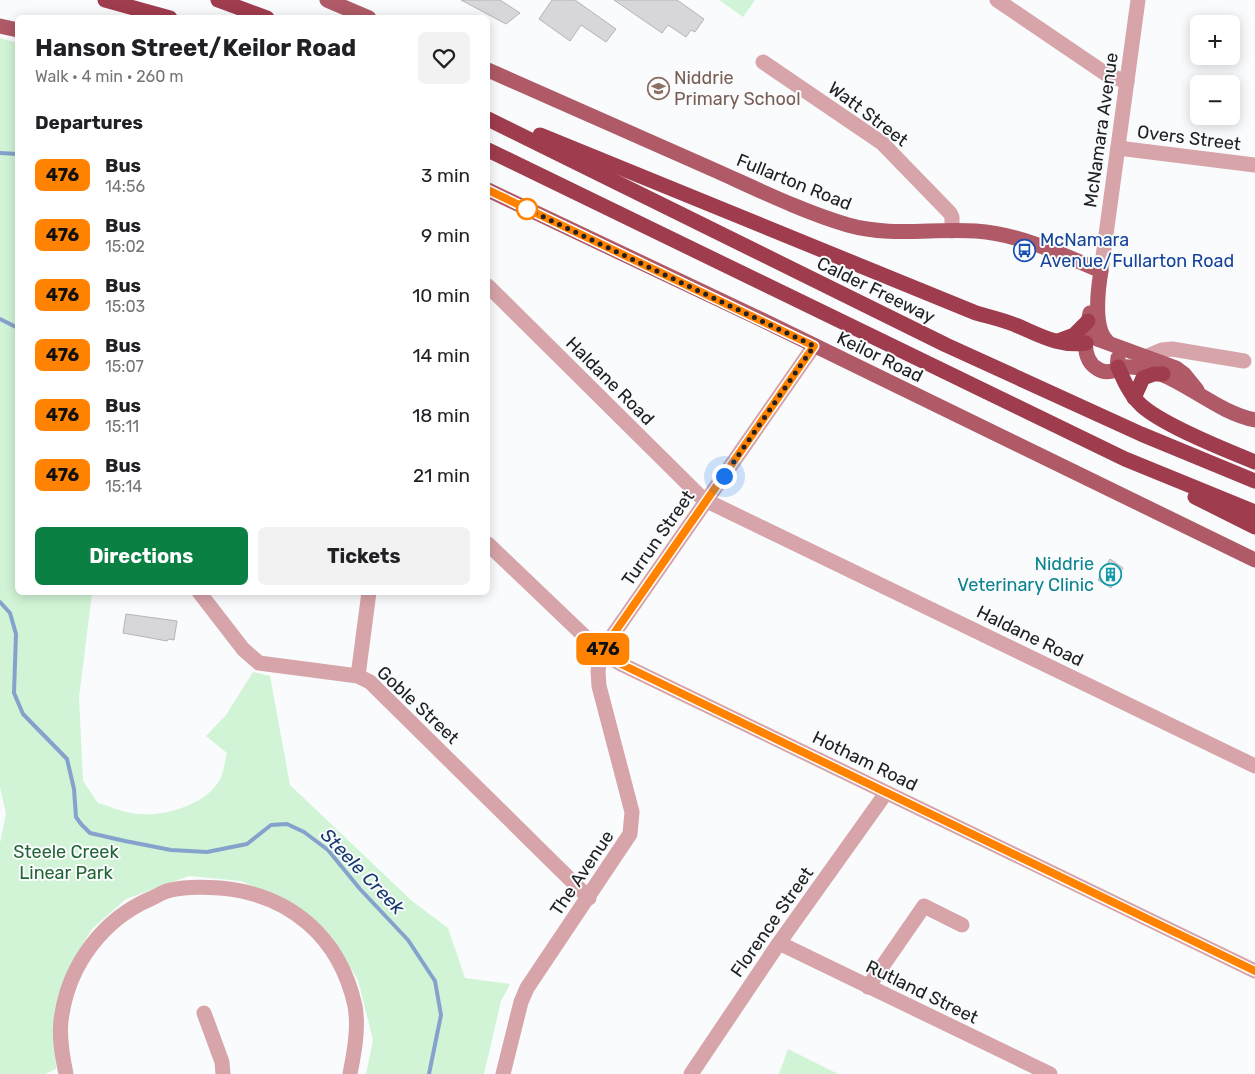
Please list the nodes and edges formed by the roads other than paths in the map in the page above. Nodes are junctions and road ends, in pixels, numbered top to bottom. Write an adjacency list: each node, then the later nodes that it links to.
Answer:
1 (105, 0): 8 (highway)
2 (132, 0): 9 (highway)
3 (218, 0): 10 (highway)
4 (227, 0): 11 (highway)
5 (327, 0): 12 (main road)
6 (997, 0): 17 (street)
7 (1138, 0): 17 (street, McNamara Avenue)
8 (159, 15)
9 (172, 15)
10 (260, 15)
11 (261, 15)
12 (362, 15)
13 (0, 26): 14 (main road)
14 (15, 29)
15 (763, 62): 24 (street, Watt Street)
16 (490, 71): 24 (main road, Fullarton Road)
17 (1127, 82): 20 (street, McNamara Avenue)
18 (490, 115): 29 (highway)
19 (490, 120): 44 (highway, Calder Freeway)
20 (1118, 148): 22 (street, Overs Street); 25 (street, McNamara Avenue)
21 (490, 151): 42 (highway)
22 (1255, 165)
23 (490, 191): 32 (main road, Keilor Road)
24 (952, 231): 25 (main road, Fullarton Road)
25 (1101, 271): 27 (main road, McNamara Avenue)
26 (490, 288): 45 (street, Haldane Road)
27 (1097, 296): 28 (main road, McNamara Avenue); 31 (main road, McNamara Avenue)
28 (1088, 320): 29 (highway); 30 (main road, McNamara Avenue)
29 (1054, 341): 30 (highway)
30 (1086, 342): 31 (main road); 36 (main road)
31 (1108, 342): 34 (main road); 36 (main road)
32 (814, 346): 45 (street, Turrun Street); 49 (main road, Keilor Road)
33 (1194, 354): 34 (street); 35 (street); 37 (street)
34 (1148, 356): 37 (main road)
35 (1244, 361)
36 (1118, 367): 38 (main road); 40 (highway)
37 (1180, 370): 39 (main road)
38 (1163, 374): 39 (main road); 40 (highway)
39 (1200, 395): 41 (main road)
40 (1134, 398): 43 (highway)
41 (1255, 420)
42 (1125, 459): 46 (highway); 47 (highway)
43 (1255, 462)
44 (1255, 481)
45 (706, 502): 52 (street, Turrun Street); 54 (street, Haldane Road)
46 (1255, 512)
47 (1255, 527)
48 (490, 546): 52 (street, Hotham Road)
49 (1255, 560)
50 (201, 595): 53 (street, Goble Street)
51 (370, 595): 53 (street)
52 (601, 652): 55 (street, Hotham Road); 56 (street, The Avenue)
53 (358, 676): 56 (street, Goble Street)
54 (1255, 766)
55 (886, 793): 58 (street, Florence Street); 59 (street, Hotham Road)
56 (589, 898): 65 (street, The Avenue)
57 (962, 925): 60 (street)
58 (778, 943): 60 (street, Rutland Street); 66 (street, Florence Street)
59 (1255, 971)
60 (868, 987): 67 (street, Rutland Street)
61 (204, 1013): 63 (street)
62 (66, 1074): 64 (street)
63 (223, 1074)
64 (350, 1074)
65 (503, 1074)
66 (691, 1074)
67 (1050, 1074)

